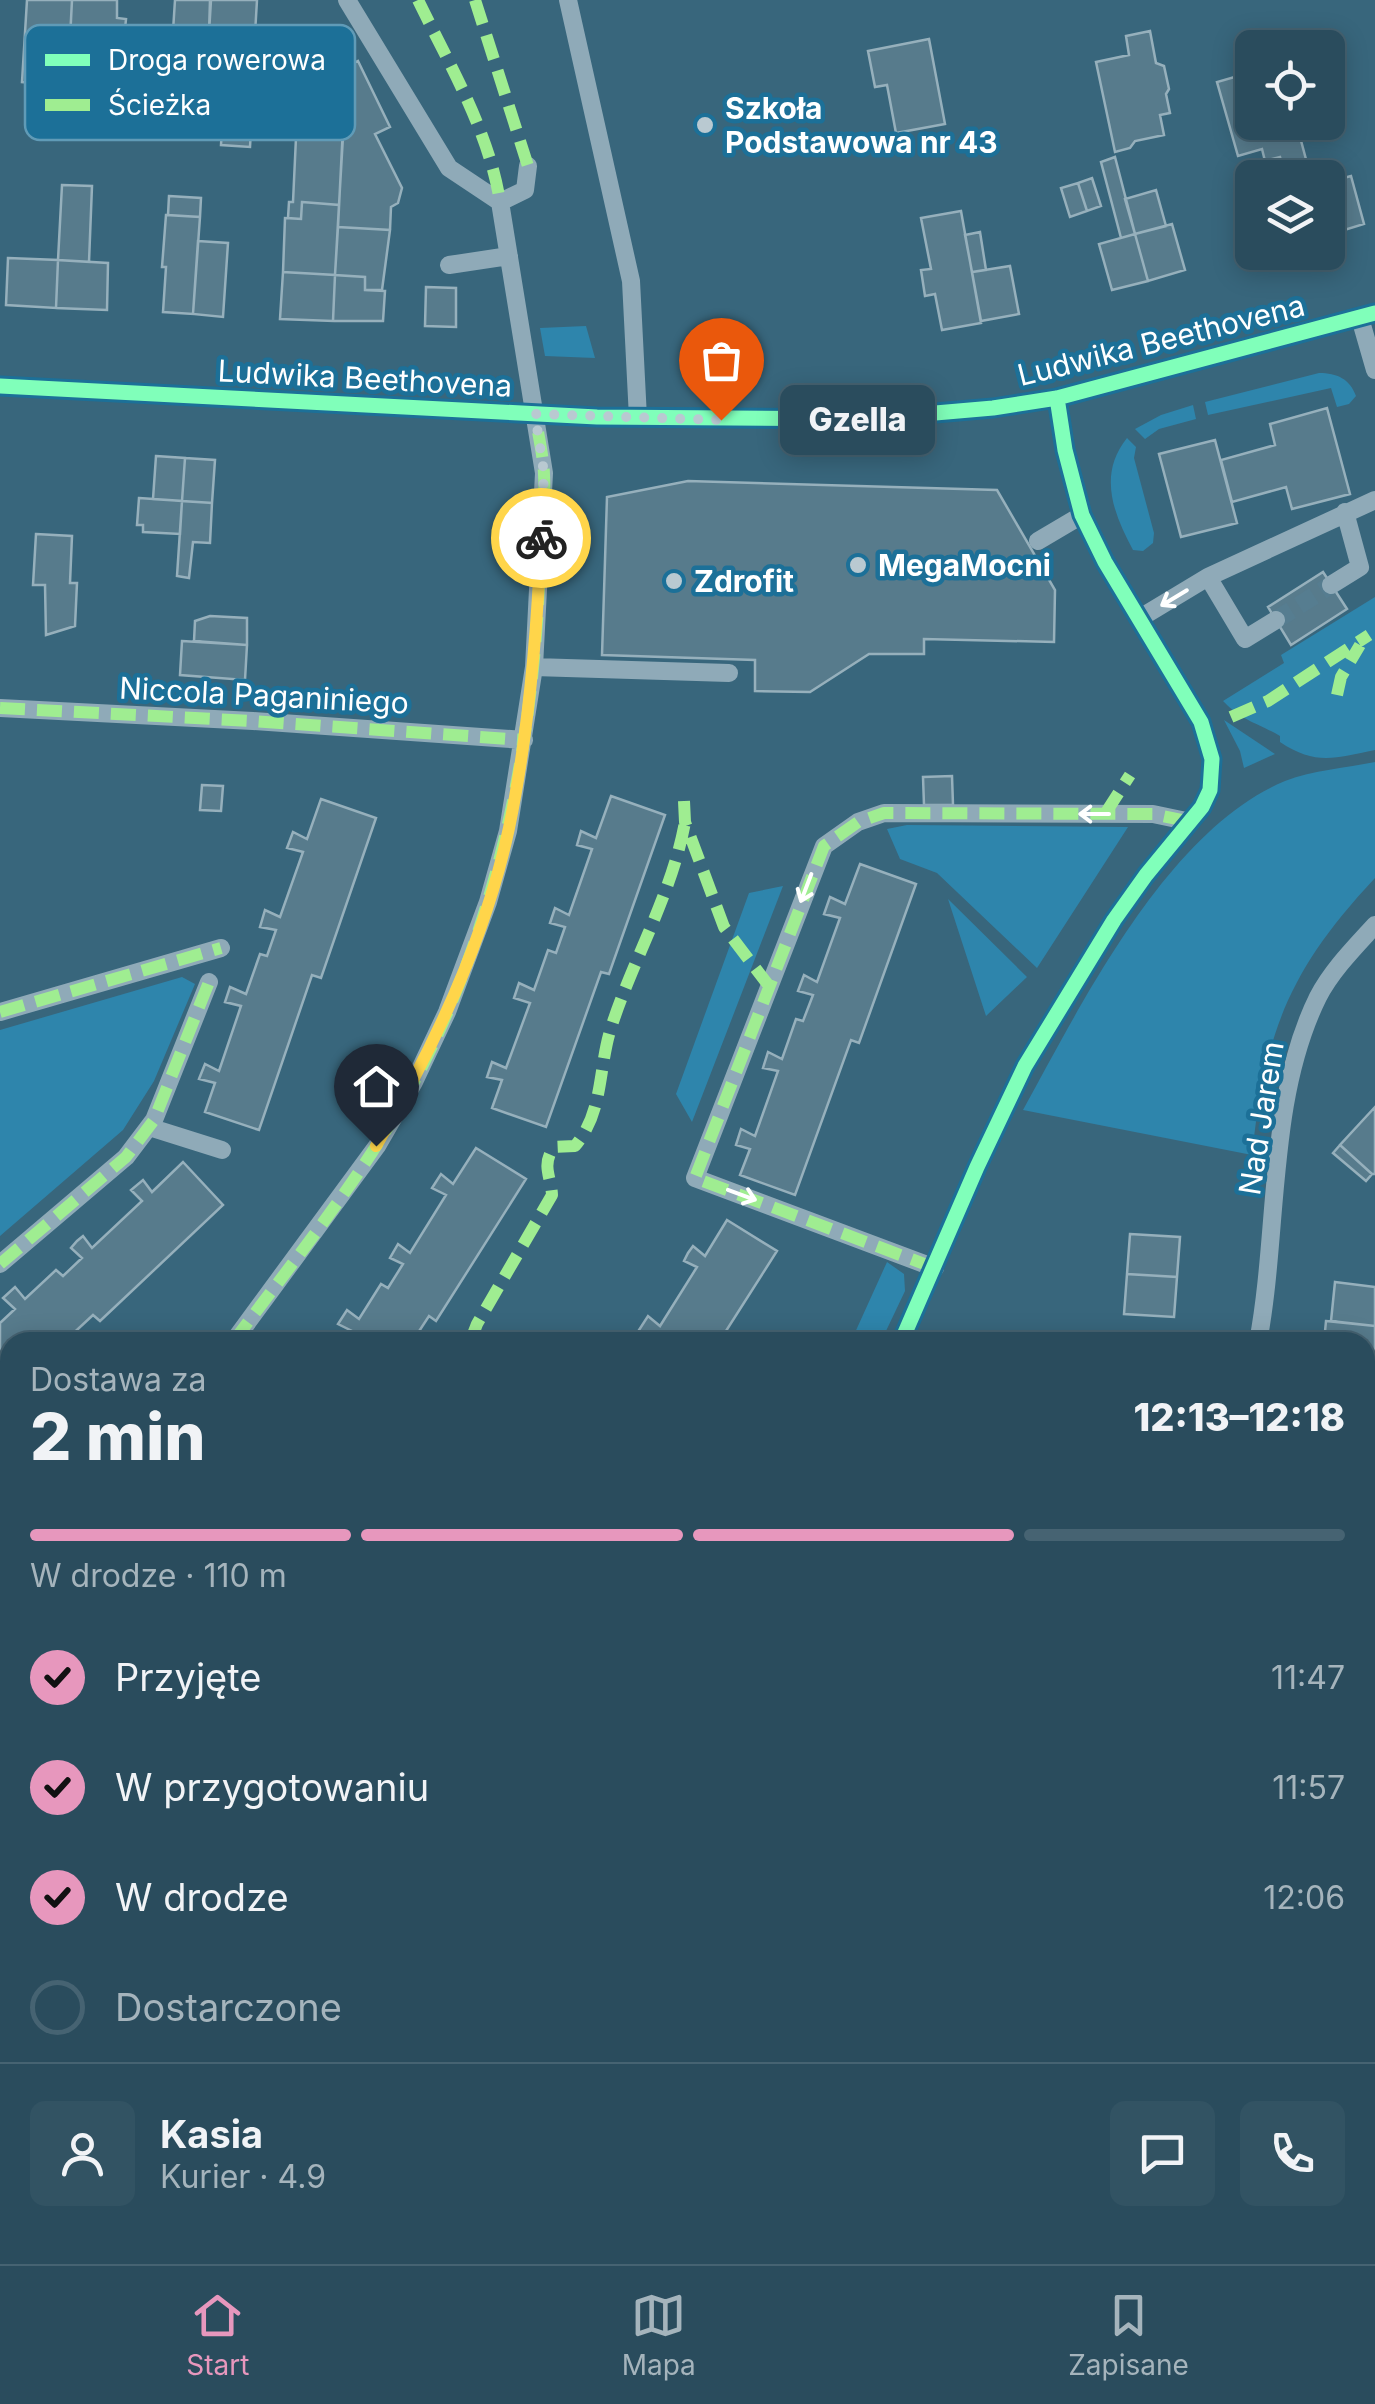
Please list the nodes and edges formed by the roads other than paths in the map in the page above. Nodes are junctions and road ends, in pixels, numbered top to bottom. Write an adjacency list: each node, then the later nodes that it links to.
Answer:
1 (348, 0): 4 (street)
2 (568, 0): 12 (street)
3 (528, 166): 4 (street)
4 (500, 202): 5 (street)
5 (510, 256): 6 (street); 11 (street)
6 (449, 266)
7 (1368, 316): 8 (street); 10 (street, Ludwika Beethovena)
8 (1375, 370)
9 (0, 386): 11 (street, Ludwika Beethovena)
10 (1057, 398): 12 (street, Ludwika Beethovena); 15 (street)
11 (535, 414): 12 (street, Ludwika Beethovena); 21 (street)
12 (638, 418)
13 (1375, 500): 14 (street)
14 (1344, 512): 17 (street); 18 (street)
15 (1082, 514): 16 (street); 19 (street)
16 (1038, 541)
17 (1208, 577): 19 (street, one-way to 19); 20 (street)
18 (1331, 584)
19 (1140, 618): 25 (street)
20 (1276, 620)
21 (534, 667): 22 (street); 24 (street)
22 (729, 673)
23 (0, 708): 24 (street, Niccola Paganiniego)
24 (524, 740): 34 (street)
25 (1191, 822): 33 (street); 33 (street, one-way to 33)
26 (1375, 925): 36 (street, Nad Jarem)
27 (220, 948): 29 (street)
28 (209, 982): 30 (street)
29 (0, 1012)
30 (149, 1127): 31 (street); 32 (street)
31 (222, 1150)
32 (0, 1264)
33 (935, 1268): 35 (street)
34 (240, 1332)
35 (906, 1332)
36 (1259, 1332)

